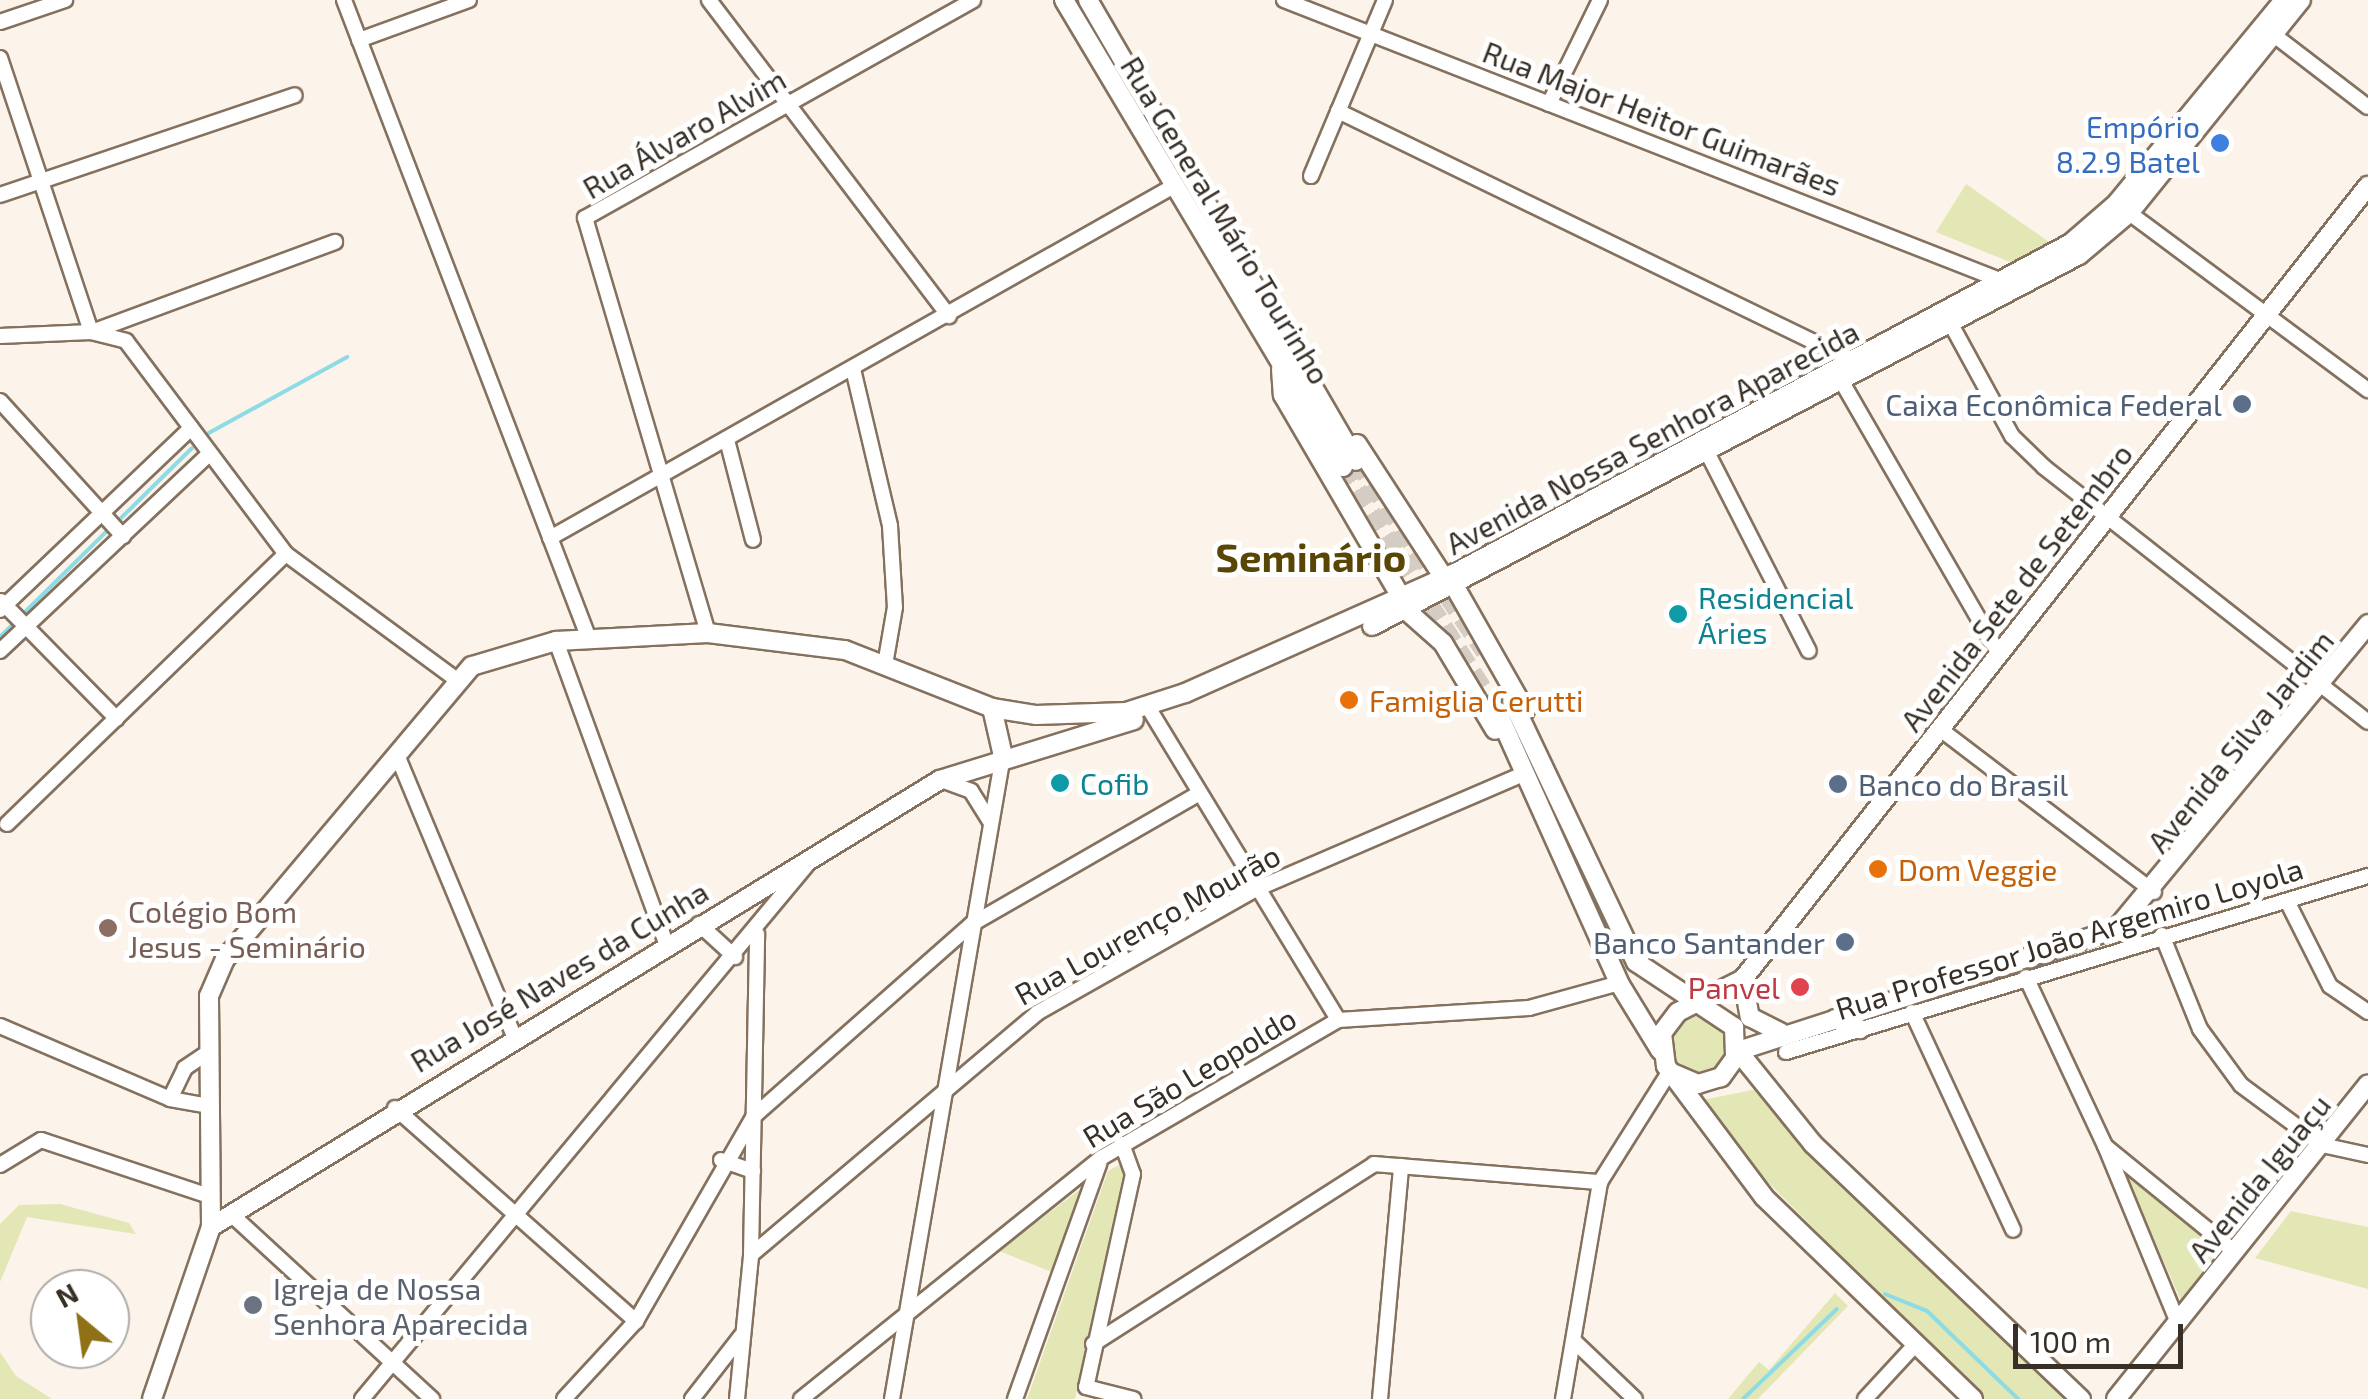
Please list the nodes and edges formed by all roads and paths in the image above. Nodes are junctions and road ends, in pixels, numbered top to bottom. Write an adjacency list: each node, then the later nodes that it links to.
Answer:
1 (66, 0): 13 (street)
2 (344, 0): 16 (street)
3 (468, 0): 16 (street)
4 (709, 0): 19 (street)
5 (973, 0): 19 (street, Rua Álvaro Alvim)
6 (1064, 0): 26 (main road, Rua General Mário Tourinho)
7 (1088, 0): 36 (main road, Rua General Mário Tourinho)
8 (1284, 0): 14 (street, Rua Major Heitor Guimarães)
9 (1384, 0): 14 (street)
10 (1600, 0): 20 (street)
11 (2284, 0): 28 (main road, Avenida Nossa Senhora Aparecida)
12 (2302, 0): 15 (main road, Avenida Nossa Senhora Aparecida)
13 (0, 22)
14 (1370, 34): 20 (street, Rua Major Heitor Guimarães); 22 (street)
15 (2274, 35): 21 (street); 28 (main road, Avenida Nossa Senhora Aparecida)
16 (359, 40): 51 (street)
17 (0, 58): 24 (street)
18 (295, 95): 24 (street)
19 (788, 104): 31 (street); 47 (street, Rua Álvaro Alvim)
20 (1549, 104): 30 (street, Rua Major Heitor Guimarães)
21 (2368, 107)
22 (1338, 112): 23 (street); 37 (street)
23 (1312, 176)
24 (41, 181): 27 (street); 34 (street)
25 (2368, 186): 32 (main road, Avenida Sete de Setembro)
26 (1172, 187): 31 (street); 36 (main road, Rua General Mário Tourinho)
27 (0, 195)
28 (2122, 208): 30 (main road, Avenida Nossa Senhora Aparecida); 32 (street)
29 (336, 242): 34 (street)
30 (2013, 285): 33 (main road, Avenida Nossa Senhora Aparecida)
31 (949, 316): 38 (street)
32 (2265, 316): 40 (street); 49 (main road, Avenida Sete de Setembro)
33 (1948, 319): 37 (main road, Avenida Nossa Senhora Aparecida); 39 (main road, Avenida Nossa Senhora Aparecida); 49 (street)
34 (92, 332): 35 (street); 42 (street)
35 (0, 336)
36 (1287, 360): 46 (main road, Rua General Mário Tourinho); 54 (main road); 56 (main road)
37 (1853, 362): 54 (main road, Avenida Nossa Senhora Aparecida)
38 (853, 369): 43 (street); 65 (street)
39 (1842, 382): 45 (main road, Avenida Nossa Senhora Aparecida); 64 (street)
40 (2368, 390)
41 (0, 401): 48 (street)
42 (190, 428): 44 (street); 48 (street)
43 (727, 440): 47 (street); 52 (street)
44 (209, 454): 50 (street); 53 (street)
45 (1708, 454): 54 (main road, Avenida Nossa Senhora Aparecida); 63 (street)
46 (1350, 464)
47 (662, 476): 51 (street); 59 (street, Rua Álvaro Alvim)
48 (101, 514): 50 (street); 55 (street)
49 (2107, 517): 64 (main road, Avenida Sete de Setembro); 67 (street)
50 (123, 536): 58 (street)
51 (550, 538): 60 (street)
52 (753, 540)
53 (286, 554): 66 (street); 71 (street)
54 (1450, 583): 56 (main road, Avenida Nossa Senhora Aparecida); 81 (main road)
55 (2, 605): 58 (street)
56 (1404, 605): 70 (main road, Avenida Nossa Senhora Aparecida); 76 (main road)
57 (2368, 624): 67 (main road, Avenida Silva Jardim)
58 (25, 626): 62 (street); 71 (street)
59 (708, 632): 60 (main road, Avenida Nossa Senhora Aparecida); 65 (main road, Avenida Nossa Senhora Aparecida)
60 (589, 639): 61 (main road, Avenida Nossa Senhora Aparecida)
61 (556, 641): 66 (main road, Avenida Nossa Senhora Aparecida); 92 (street)
62 (0, 651)
63 (1809, 651)
64 (1999, 654): 73 (main road, Avenida Sete de Setembro)
65 (885, 665): 69 (main road, Avenida Nossa Senhora Aparecida)
66 (457, 680): 74 (main road, Avenida Nossa Senhora Aparecida)
67 (2320, 683): 72 (street); 85 (main road, Avenida Silva Jardim)
68 (1504, 706): 81 (main road)
69 (992, 708): 70 (main road, Avenida Nossa Senhora Aparecida); 75 (main road)
70 (1149, 711): 75 (main road, Rua José Naves da Cunha); 78 (street)
71 (117, 719): 80 (street)
72 (2368, 722)
73 (1940, 729): 85 (street); 96 (main road, Avenida Sete de Setembro)
74 (397, 755): 106 (street); 111 (main road, Avenida Nossa Senhora Aparecida)
75 (1003, 756): 77 (main road, Rua José Naves da Cunha); 79 (street)
76 (1516, 777): 81 (main road); 84 (street, Rua Lourenço Mourão)
77 (940, 780): 79 (street); 82 (main road, Rua José Naves da Cunha)
78 (1196, 795): 84 (street); 88 (street)
79 (991, 822): 88 (street)
80 (7, 824)
81 (1560, 826): 97 (main road); 98 (main road)
82 (816, 851): 87 (main road, Rua José Naves da Cunha); 89 (street)
83 (2368, 876): 86 (street, Rua Professor João Argemiro Loyola)
84 (1254, 890): 103 (street); 114 (street, Rua Lourenço Mourão)
85 (2154, 892): 91 (main road, Rua Professor João Argemiro Loyola)
86 (2288, 903): 90 (street, Rua Professor João Argemiro Loyola); 101 (street)
87 (698, 924): 92 (main road, Rua José Naves da Cunha); 93 (street)
88 (972, 924): 114 (street); 119 (street)
89 (756, 934): 93 (street); 119 (street)
90 (2162, 935): 94 (street, Rua Professor João Argemiro Loyola); 121 (street)
91 (2085, 943): 94 (main road); 102 (main road, Rua Professor João Argemiro Loyola)
92 (666, 944): 106 (main road, Rua José Naves da Cunha)
93 (735, 957): 132 (street)
94 (2050, 969): 95 (street, Rua Professor João Argemiro Loyola)
95 (2026, 976): 100 (street, Rua Professor João Argemiro Loyola); 122 (street)
96 (1743, 979): 99 (main road, Avenida Sete de Setembro); 107 (main road)
97 (1619, 983): 98 (main road); 103 (street, Rua São Leopoldo); 109 (main road)
98 (1666, 987): 99 (main road)
99 (1694, 1005): 109 (main road); 110 (main road)
100 (1912, 1012): 105 (street, Rua Professor João Argemiro Loyola); 134 (street)
101 (2368, 1012)
102 (1835, 1019): 105 (main road); 107 (main road, Rua Professor João Argemiro Loyola)
103 (1338, 1020): 120 (street, Rua São Leopoldo)
104 (0, 1026): 116 (street)
105 (1860, 1029): 107 (street, Rua Professor João Argemiro Loyola)
106 (513, 1034): 118 (main road, Rua José Naves da Cunha)
107 (1784, 1042): 108 (main road, Rua Professor João Argemiro Loyola)
108 (1756, 1043): 110 (main road, Rua Professor João Argemiro Loyola); 112 (main road)
109 (1660, 1051): 113 (main road)
110 (1738, 1051): 112 (main road); 113 (main road)
111 (207, 1053): 116 (street); 117 (main road, Avenida Nossa Senhora Aparecida)
112 (1756, 1066): 160 (main road)
113 (1670, 1070): 129 (street); 143 (main road)
114 (944, 1085): 136 (street, Rua Lourenço Mourão); 137 (street)
115 (2368, 1085): 121 (main road, Avenida Iguaçu)
116 (170, 1099): 117 (street)
117 (208, 1106): 130 (main road, Avenida Nossa Senhora Aparecida)
118 (395, 1108): 131 (main road, Rua José Naves da Cunha); 132 (street)
119 (754, 1116): 125 (street); 128 (street)
120 (1122, 1144): 124 (street, Rua São Leopoldo); 142 (street)
121 (2322, 1145): 123 (street); 135 (main road, Avenida Iguaçu)
122 (2105, 1146): 135 (street); 139 (street)
123 (2368, 1155)
124 (1100, 1158): 137 (street, Rua São Leopoldo); 153 (street)
125 (722, 1160): 128 (street); 138 (street)
126 (0, 1165): 130 (street)
127 (1401, 1166): 129 (street); 142 (street); 155 (street)
128 (753, 1170): 136 (street)
129 (1600, 1182): 141 (street)
130 (212, 1198): 133 (main road, Avenida Nossa Senhora Aparecida)
131 (232, 1215): 133 (main road, Rua José Naves da Cunha); 144 (street)
132 (518, 1218): 138 (street); 144 (street)
133 (210, 1227): 145 (main road, Avenida Nossa Senhora Aparecida)
134 (2012, 1230)
135 (2235, 1252): 139 (main road, Avenida Iguaçu)
136 (750, 1255): 140 (street)
137 (905, 1316): 151 (street, Rua São Leopoldo); 152 (street)
138 (636, 1320): 148 (street)
139 (2178, 1323): 161 (main road, Avenida Iguaçu)
140 (742, 1336): 149 (street); 150 (street)
141 (1574, 1342): 156 (street); 157 (street)
142 (1093, 1344): 154 (street)
143 (1916, 1344): 158 (street); 159 (main road)
144 (392, 1366): 146 (street); 147 (street)
145 (152, 1399)
146 (362, 1399)
147 (432, 1399)
148 (564, 1399)
149 (692, 1399)
150 (737, 1399)
151 (801, 1399)
152 (892, 1399)
153 (1015, 1399)
154 (1133, 1399)
155 (1380, 1399)
156 (1563, 1399)
157 (1635, 1399)
158 (1864, 1399)
159 (1974, 1399)
160 (2081, 1399)
161 (2116, 1399)

